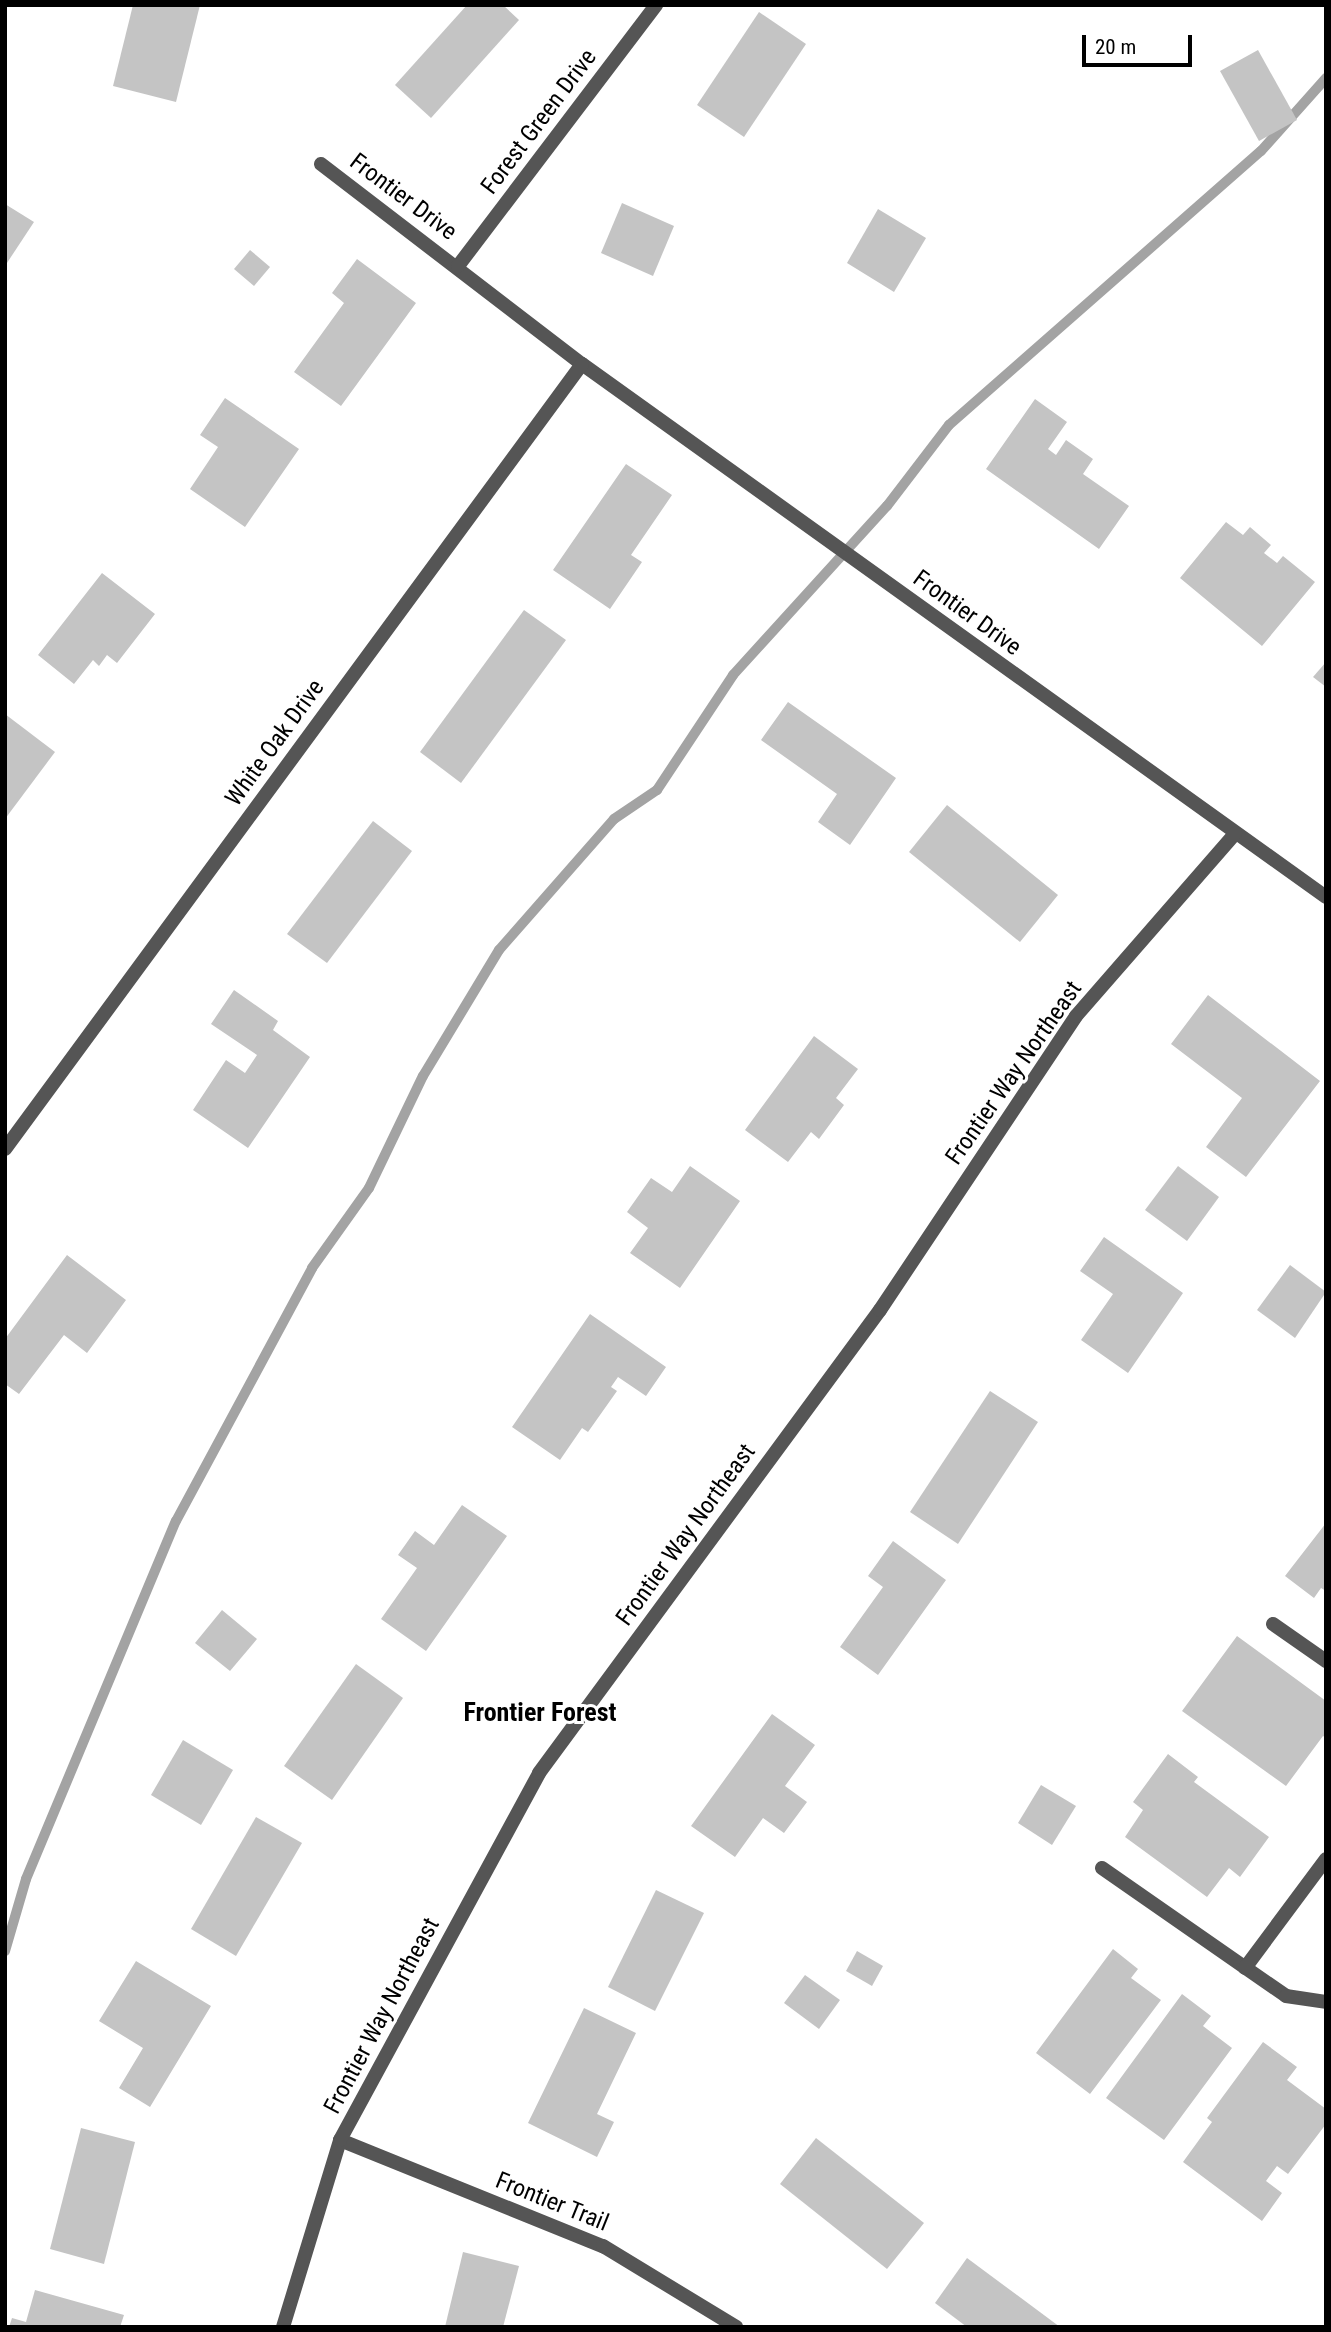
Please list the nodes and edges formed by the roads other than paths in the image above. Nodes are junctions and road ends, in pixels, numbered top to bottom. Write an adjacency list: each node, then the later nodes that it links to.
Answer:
1 (656, 5): 3 (street, Forest Green Drive)
2 (321, 164): 3 (street, Frontier Drive)
3 (458, 266): 4 (street, Frontier Drive)
4 (582, 364): 5 (street, Frontier Drive); 7 (street, White Oak Drive)
5 (1235, 834): 6 (street, Frontier Drive); 14 (street, Frontier Way Northeast)
6 (1326, 897)
7 (5, 1149)
8 (1273, 1624): 9 (street)
9 (1326, 1661)
10 (1326, 1860): 12 (street)
11 (1102, 1868): 12 (street)
12 (1245, 1968): 13 (street)
13 (1326, 2001)
14 (340, 2140): 15 (street, Frontier Way Northeast); 16 (street, Frontier Trail)
15 (283, 2327)
16 (736, 2327)

